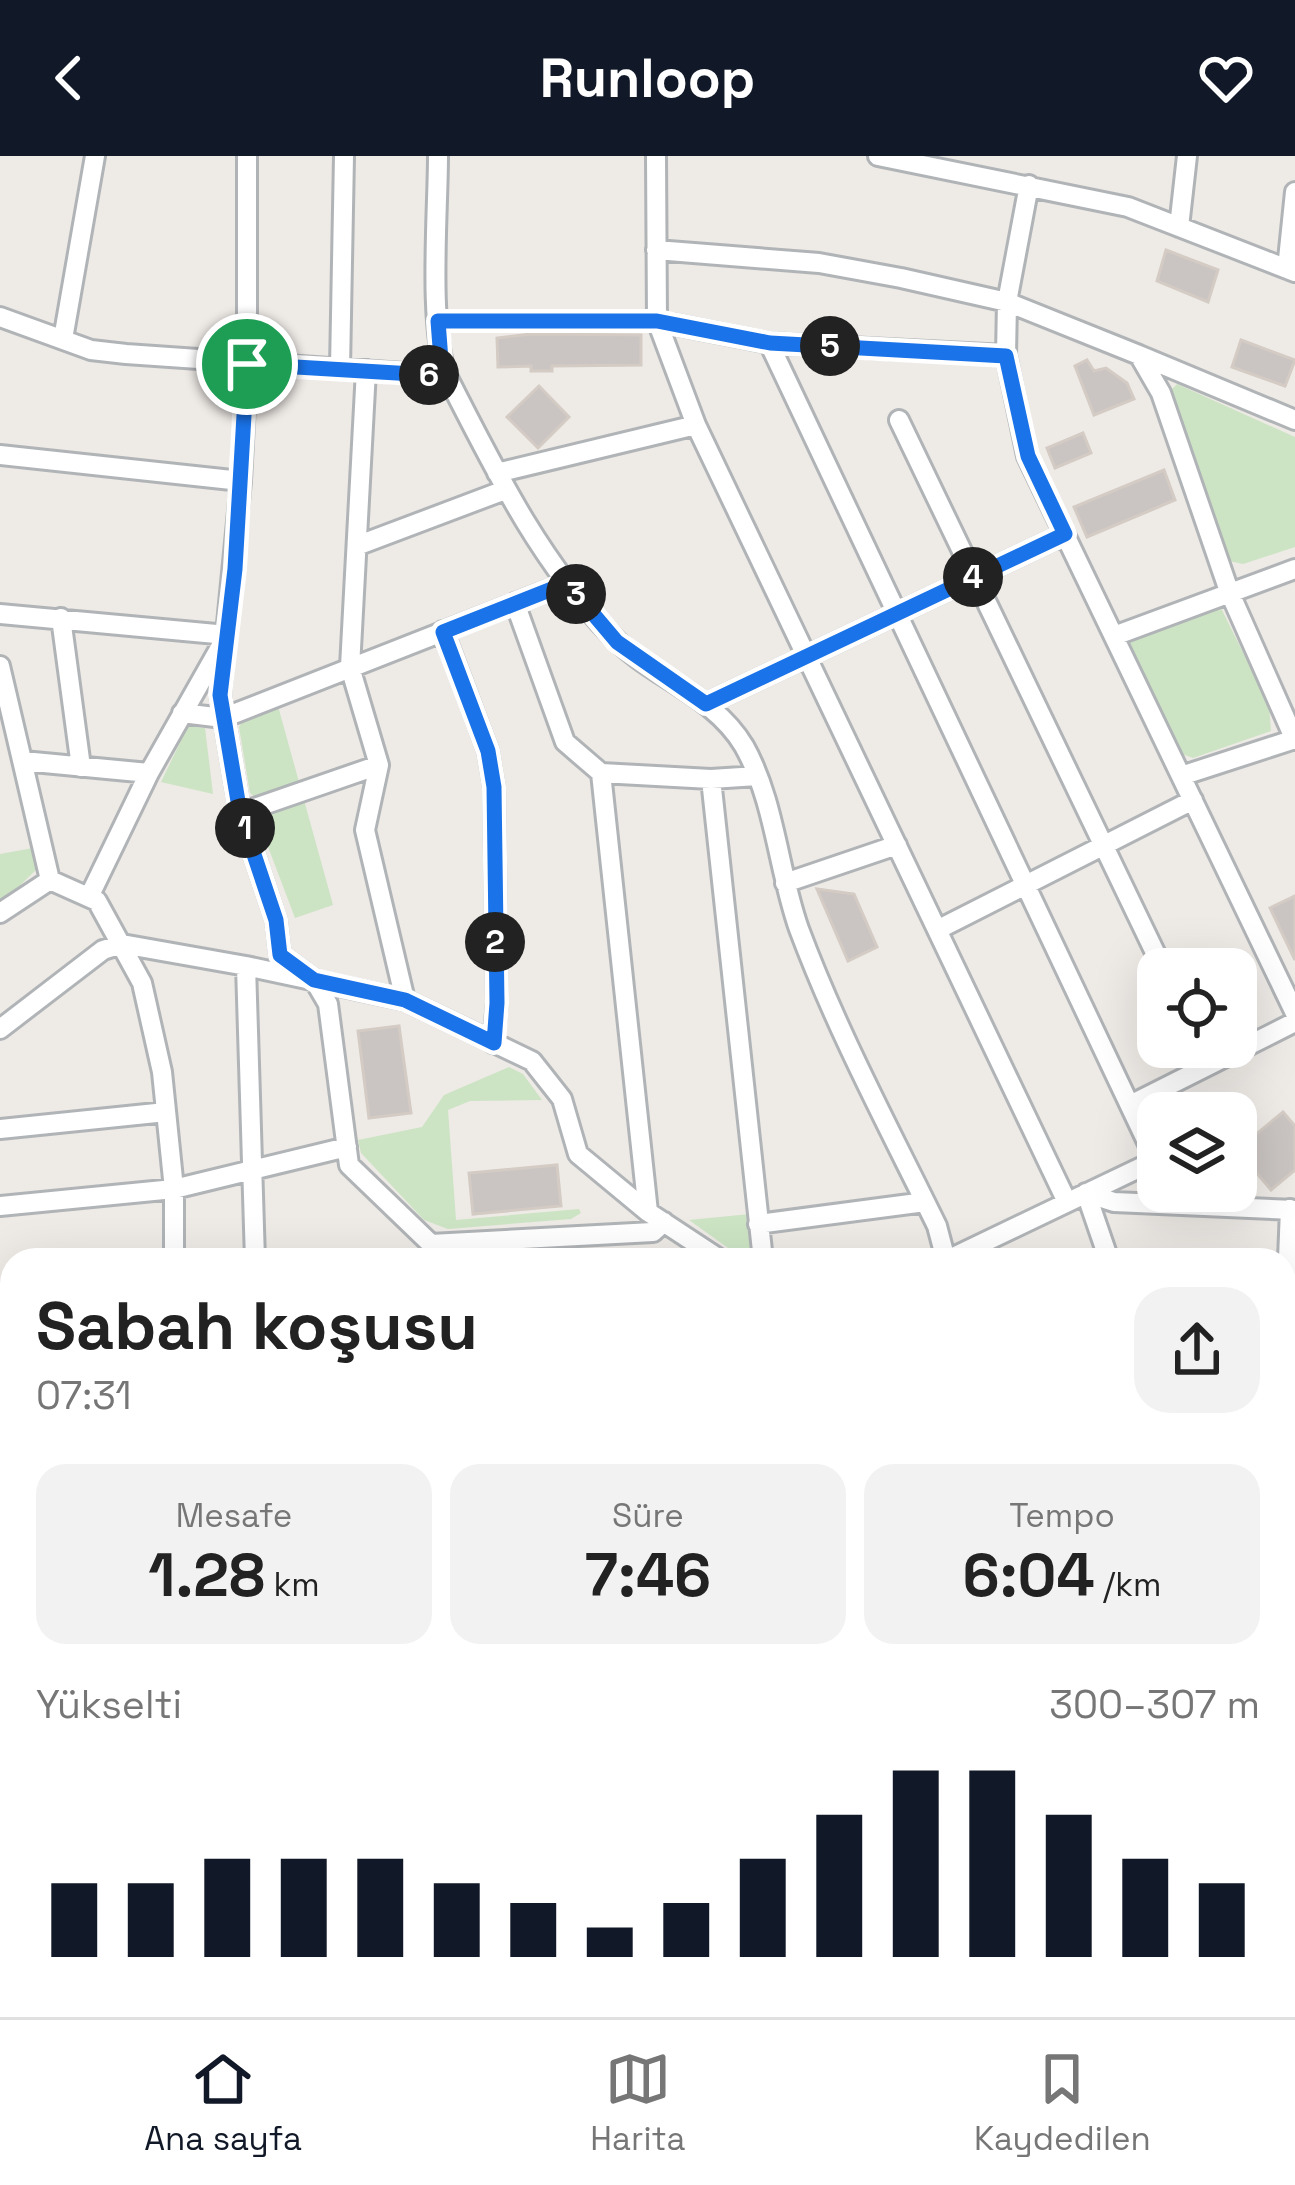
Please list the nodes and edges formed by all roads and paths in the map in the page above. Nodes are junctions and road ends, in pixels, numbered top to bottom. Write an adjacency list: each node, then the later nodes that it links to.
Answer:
1 (95, 156): 17 (street)
2 (247, 156): 21 (street)
3 (344, 156): 22 (street)
4 (438, 156): 15 (street)
5 (656, 156): 11 (street)
6 (878, 156): 8 (street)
7 (1187, 156): 10 (street)
8 (1030, 185): 10 (street); 13 (street)
9 (1295, 192): 12 (street)
10 (1179, 227): 12 (street)
11 (656, 250): 13 (street); 16 (street)
12 (1291, 271)
13 (1007, 302): 19 (street); 20 (street)
14 (0, 317): 17 (street)
15 (438, 321): 16 (street); 24 (street)
16 (657, 321): 18 (street); 27 (street)
17 (63, 339): 21 (street)
18 (770, 343): 20 (street); 38 (street)
19 (1138, 355): 26 (street); 36 (street)
20 (1006, 356): 31 (street)
21 (247, 364): 22 (street); 29 (street)
22 (340, 368): 23 (street)
23 (366, 370): 24 (street); 32 (street)
24 (447, 376): 30 (street)
25 (899, 420): 34 (street)
26 (1295, 420)
27 (696, 425): 30 (street); 44 (street)
28 (0, 455): 29 (street)
29 (241, 481): 42 (street)
30 (501, 481): 32 (street); 35 (street)
31 (1065, 534): 34 (street); 43 (street)
32 (359, 545): 46 (street)
33 (1295, 569): 36 (street)
34 (974, 577): 38 (street); 62 (street)
35 (567, 583): 37 (street); 47 (street)
36 (1229, 591): 43 (street); 50 (street)
37 (515, 603): 41 (street); 55 (street)
38 (897, 613): 44 (street); 65 (street)
39 (0, 614): 40 (street)
40 (62, 617): 42 (street); 53 (street)
41 (443, 632): 46 (street); 77 (street)
42 (227, 635): 48 (street); 49 (street)
43 (1114, 636): 57 (street)
44 (807, 656): 47 (street); 61 (street)
45 (0, 666): 51 (street)
46 (350, 667): 49 (street); 52 (street)
47 (706, 704): 56 (street)
48 (182, 713): 49 (street); 54 (street)
49 (223, 718): 60 (street)
50 (1295, 739): 57 (street)
51 (22, 761): 53 (street); 63 (street)
52 (379, 765): 60 (street); 73 (street)
53 (81, 766): 54 (street)
54 (148, 773): 66 (street)
55 (601, 773): 58 (street); 93 (street)
56 (757, 776): 58 (street); 64 (street)
57 (1181, 776): 59 (street)
58 (710, 779): 94 (street)
59 (1193, 800): 62 (street); 74 (street)
60 (240, 813): 72 (street)
61 (897, 845): 64 (street); 68 (street)
62 (1103, 845): 65 (street); 70 (street)
63 (50, 880): 66 (street); 67 (street)
64 (785, 883): 89 (street)
65 (1025, 884): 68 (street); 79 (street)
66 (89, 897): 69 (street)
67 (0, 913)
68 (937, 930): 87 (street)
69 (122, 944): 71 (street); 75 (street); 80 (street)
70 (1152, 948)
71 (246, 966): 72 (street); 84 (street)
72 (314, 980): 73 (street); 83 (street)
73 (405, 1000): 77 (street)
74 (1295, 1017): 76 (street)
75 (0, 1029)
76 (1257, 1033)
77 (494, 1043): 93 (street)
78 (1186, 1068): 79 (street)
79 (1130, 1105): 81 (street)
80 (166, 1112): 82 (street); 86 (street)
81 (1137, 1120)
82 (0, 1129)
83 (347, 1147): 84 (street); 97 (street)
84 (253, 1170): 86 (street); 96 (street)
85 (1137, 1171): 87 (street)
86 (174, 1189): 90 (street); 95 (street)
87 (1077, 1198): 88 (street); 102 (street); 103 (street)
88 (1137, 1200)
89 (925, 1202): 94 (street); 101 (street)
90 (0, 1205)
91 (1257, 1205): 92 (street)
92 (1293, 1209): 104 (street)
93 (656, 1217): 98 (street); 99 (street)
94 (758, 1224): 100 (street)
95 (174, 1248)
96 (255, 1248)
97 (427, 1248)
98 (475, 1248)
99 (703, 1248)
100 (761, 1248)
101 (943, 1248)
102 (971, 1248)
103 (1102, 1248)
104 (1291, 1248)

